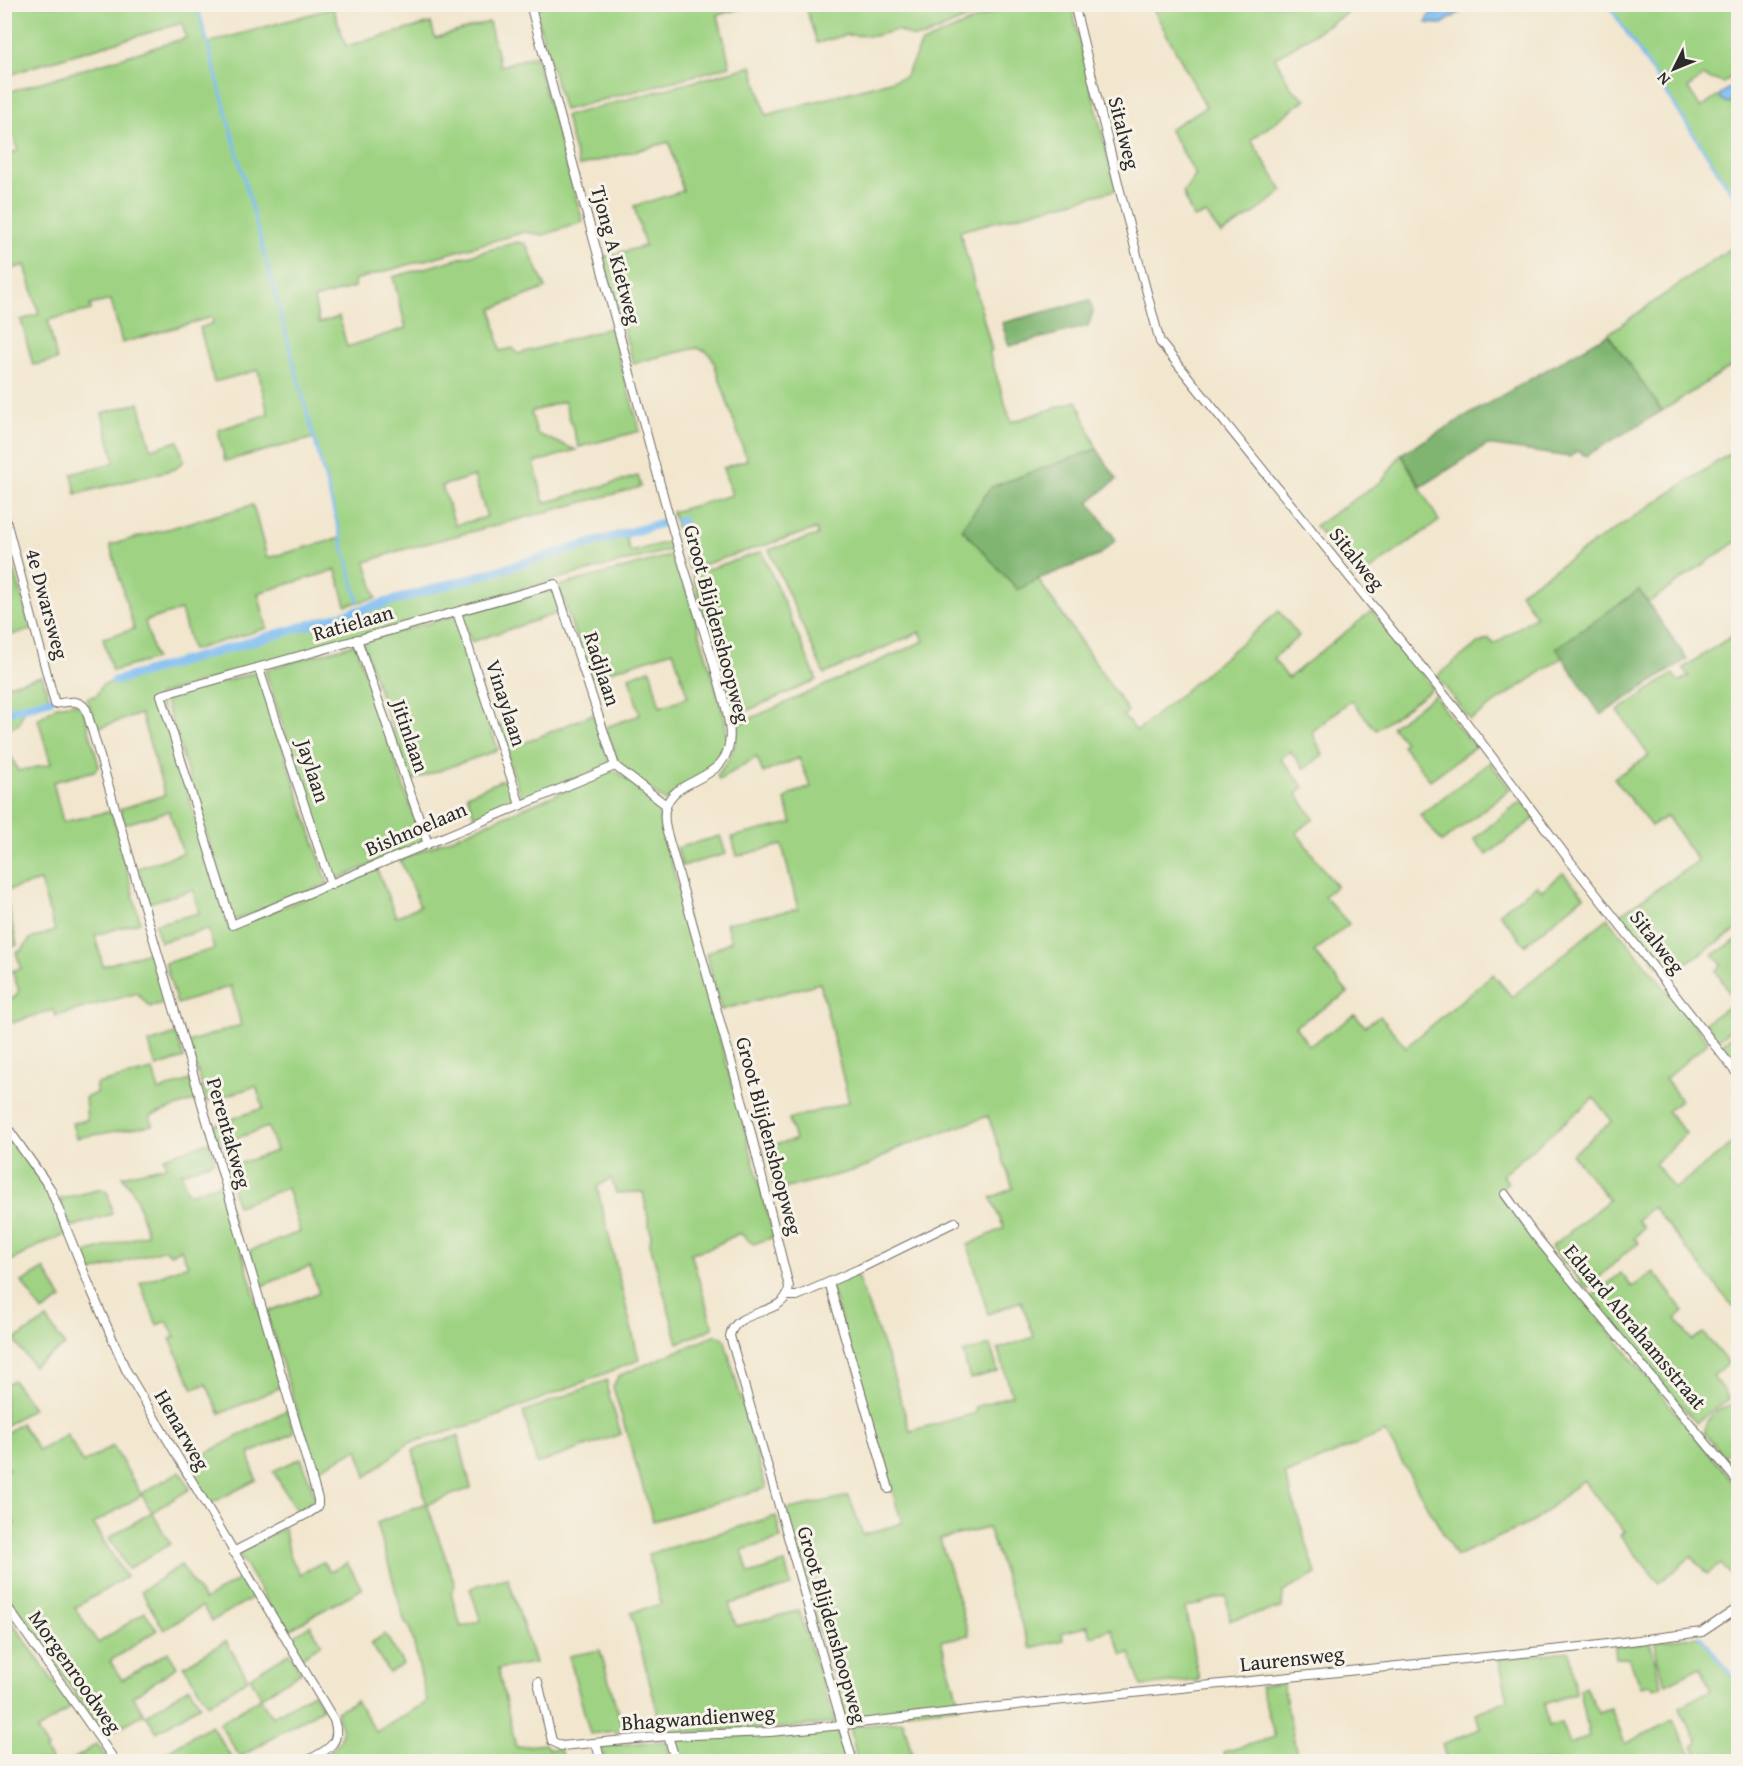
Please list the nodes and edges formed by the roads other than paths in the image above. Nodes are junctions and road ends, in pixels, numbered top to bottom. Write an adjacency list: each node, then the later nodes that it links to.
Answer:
1 (530, 4): 4 (street, Tjong A Kietweg)
2 (1074, 4): 16 (street, Sitalweg)
3 (4, 513): 9 (street, 4e Dwarsweg)
4 (669, 515): 12 (street, Groot Blijdenshoopweg)
5 (555, 584): 6 (street, Ratielaan); 10 (street, Radjlaan)
6 (457, 612): 7 (street, Ratielaan); 11 (street, Vinaylaan)
7 (357, 639): 8 (street, Ratielaan); 13 (street, Jitinlaan)
8 (260, 669): 14 (street, Jaylaan); 15 (street, Ratielaan)
9 (55, 704): 24 (street, Perentakweg)
10 (615, 766): 11 (street, Bishnoelaan); 12 (street)
11 (520, 805): 13 (street, Bishnoelaan)
12 (666, 806): 21 (street, Groot Blijdenshoopweg)
13 (428, 844): 14 (street, Bishnoelaan)
14 (332, 885): 15 (street, Bishnoelaan)
15 (232, 925)
16 (1738, 1075)
17 (4, 1123): 24 (street, Henarweg)
18 (1505, 1194): 22 (street, Eduard Abrahamsstraat)
19 (955, 1222): 20 (street)
20 (830, 1282): 21 (street); 23 (street)
21 (789, 1296): 28 (street, Groot Blijdenshoopweg)
22 (1738, 1482)
23 (889, 1490)
24 (233, 1552): 32 (street, Henarweg)
25 (4, 1602): 31 (street, Morgenroodweg)
26 (1737, 1613): 28 (street, Laurensweg)
27 (538, 1682): 30 (street, Bhagwandienweg)
28 (843, 1725): 29 (street, Bhagwandienweg); 35 (street, Groot Blijdenshoopweg)
29 (668, 1736): 30 (street, Bhagwandienweg); 34 (street)
30 (596, 1743): 33 (street)
31 (116, 1761)
32 (305, 1761)
33 (601, 1761)
34 (676, 1761)
35 (853, 1761)

